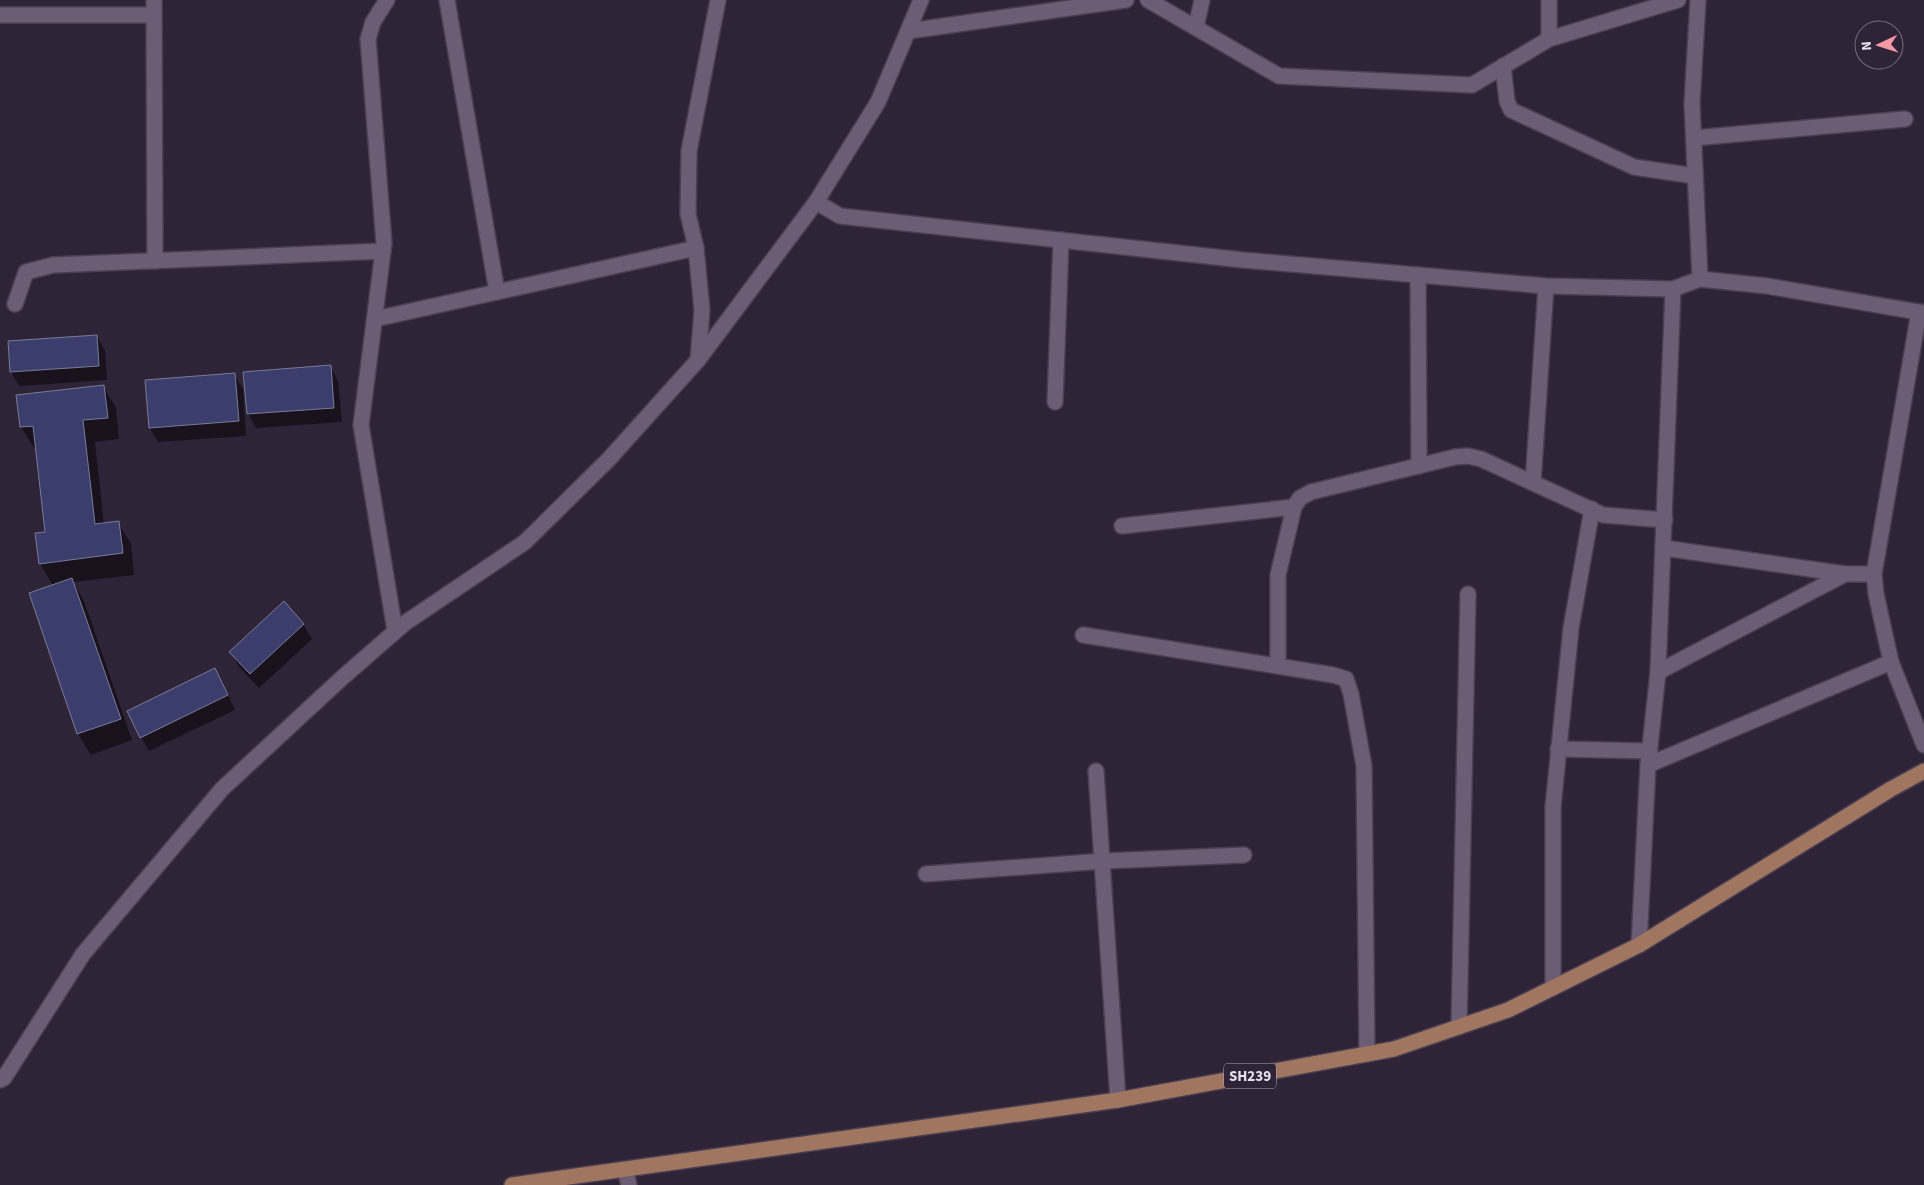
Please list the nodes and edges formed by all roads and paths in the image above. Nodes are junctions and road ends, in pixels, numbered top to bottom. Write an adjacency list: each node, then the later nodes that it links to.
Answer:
1 (387, 0): 23 (street)
2 (447, 0): 29 (street)
3 (718, 0): 22 (street)
4 (921, 0): 14 (street)
5 (1126, 0): 14 (street)
6 (1148, 0): 13 (street)
7 (1202, 0): 13 (street)
8 (1549, 0): 15 (street)
9 (1678, 0): 15 (street)
10 (1698, 0): 18 (street)
11 (154, 8): 12 (street); 24 (street)
12 (0, 15)
13 (1196, 27): 16 (street)
14 (909, 32): 20 (street)
15 (1549, 39): 16 (street)
16 (1503, 66): 19 (street)
17 (1905, 120): 18 (street)
18 (1694, 138): 19 (street)
19 (1695, 176): 26 (street)
20 (816, 202): 21 (street); 33 (street)
21 (1062, 240): 25 (street); 34 (street)
22 (696, 248): 29 (street); 33 (street)
23 (383, 251): 24 (street); 32 (street)
24 (155, 261): 30 (street)
25 (1418, 275): 27 (street); 35 (street)
26 (1700, 280): 28 (street); 31 (street)
27 (1546, 286): 28 (street); 36 (street)
28 (1673, 289): 39 (street)
29 (497, 292): 32 (street)
30 (15, 304)
31 (1922, 313): 43 (street)
32 (375, 319): 45 (street)
33 (698, 360): 45 (street)
34 (1055, 402)
35 (1419, 466): 36 (street); 37 (street)
36 (1533, 483): 38 (street)
37 (1294, 507): 40 (street); 48 (street)
38 (1592, 509): 39 (street); 51 (street)
39 (1665, 520): 41 (street)
40 (1122, 526)
41 (1664, 548): 42 (street); 49 (street)
42 (1845, 574): 43 (street); 49 (street)
43 (1874, 574): 47 (street)
44 (1468, 594): 60 (street)
45 (395, 631): 62 (street)
46 (1083, 635): 48 (street)
47 (1891, 662): 50 (street); 52 (street)
48 (1278, 666): 61 (street)
49 (1658, 672): 52 (street)
50 (1924, 745)
51 (1558, 749): 52 (street); 59 (street)
52 (1649, 758): 58 (street)
53 (1096, 771): 56 (street)
54 (1924, 771): 58 (main road, SH239)
55 (1244, 855): 56 (street)
56 (1104, 861): 57 (street); 63 (street)
57 (926, 874)
58 (1639, 945): 59 (main road, SH239)
59 (1553, 988): 60 (main road, SH239)
60 (1459, 1027): 61 (main road, SH239)
61 (1367, 1054): 63 (main road, SH239)
62 (1, 1077)
63 (1118, 1100): 64 (main road, SH239)
64 (626, 1170): 65 (main road, SH239); 66 (street)
65 (512, 1185)
66 (628, 1185)

